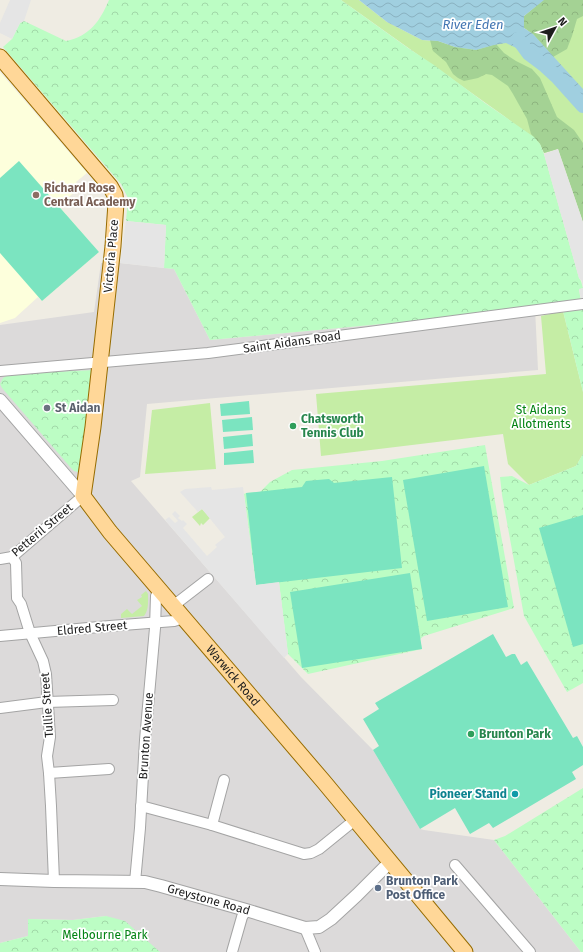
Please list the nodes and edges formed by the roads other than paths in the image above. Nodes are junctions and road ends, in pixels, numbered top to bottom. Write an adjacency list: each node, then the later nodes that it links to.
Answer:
1 (0, 58): 3 (main road, Victoria Place)
2 (583, 304): 3 (street, Saint Aidans Road)
3 (101, 362): 4 (street, Saint Aidans Road); 6 (main road, Victoria Place)
4 (0, 371)
5 (0, 400): 6 (street, Warwick Road)
6 (83, 496): 7 (street, Petteril Street); 10 (main road, Warwick Road)
7 (12, 557): 8 (street, Petteril Street); 13 (street, Tullie Street)
8 (0, 559)
9 (208, 579): 11 (street)
10 (160, 591): 11 (main road, Warwick Road); 12 (street, Brunton Avenue)
11 (178, 611): 12 (street, Eldred Street); 22 (main road, Warwick Road)
12 (155, 623): 13 (street, Eldred Street); 21 (street, Brunton Avenue)
13 (30, 634): 14 (street, Eldred Street); 16 (street, Tullie Street)
14 (0, 636)
15 (113, 700): 16 (street)
16 (47, 702): 17 (street); 19 (street, Tullie Street)
17 (0, 708)
18 (109, 769): 19 (street)
19 (49, 773): 27 (street, Tullie Street)
20 (224, 780): 23 (street)
21 (141, 806): 23 (street); 28 (street, Brunton Avenue)
22 (356, 819): 23 (street); 24 (main road, Warwick Road)
23 (212, 825)
24 (390, 862): 30 (street, Greystone Road); 33 (main road, Warwick Road)
25 (455, 865): 34 (street)
26 (0, 879): 27 (street, Greystone Road)
27 (54, 881): 28 (street, Greystone Road)
28 (135, 882): 29 (street, Greystone Road)
29 (246, 910): 30 (street, Greystone Road); 31 (street)
30 (305, 928): 32 (street)
31 (232, 952)
32 (315, 952)
33 (465, 952)
34 (530, 952)

